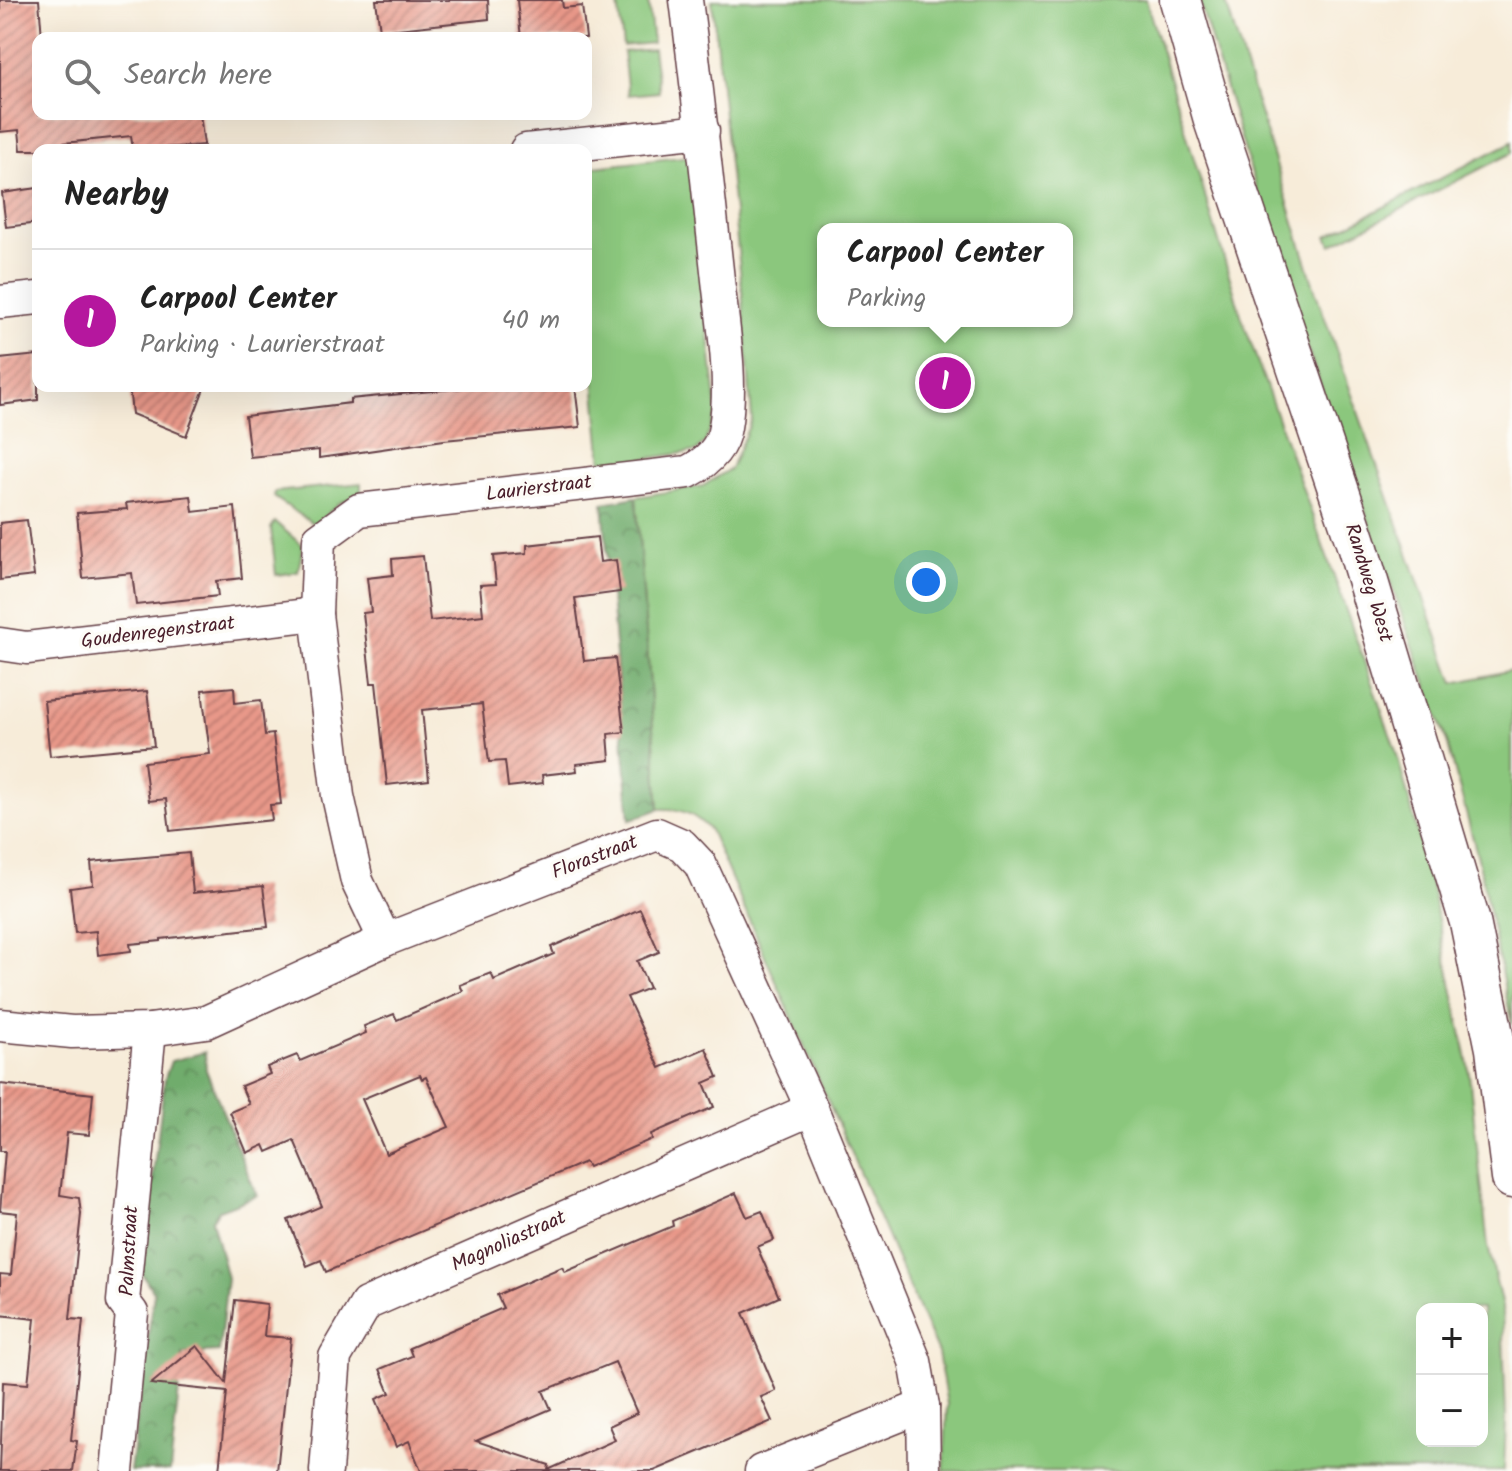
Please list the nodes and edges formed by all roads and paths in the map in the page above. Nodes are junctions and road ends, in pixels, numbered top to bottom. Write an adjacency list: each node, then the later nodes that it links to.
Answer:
1 (686, 0): 3 (street, Laurierstraat)
2 (1180, 0): 13 (street, Randweg West)
3 (703, 131): 4 (street); 7 (street, Laurierstraat)
4 (582, 144)
5 (32, 299): 6 (street)
6 (0, 302)
7 (316, 614): 8 (street, Goudenregenstraat); 9 (street, Laurierstraat)
8 (0, 644)
9 (385, 940): 11 (street, Florastraat); 12 (street, Florastraat)
10 (0, 1025): 11 (street, Florastraat)
11 (150, 1030): 15 (street, Palmstraat)
12 (812, 1109): 14 (street, Florastraat); 16 (street, Magnoliastraat)
13 (1511, 1166)
14 (923, 1406): 17 (street); 18 (street, Florastraat)
15 (117, 1471)
16 (326, 1471)
17 (761, 1471)
18 (924, 1471)

